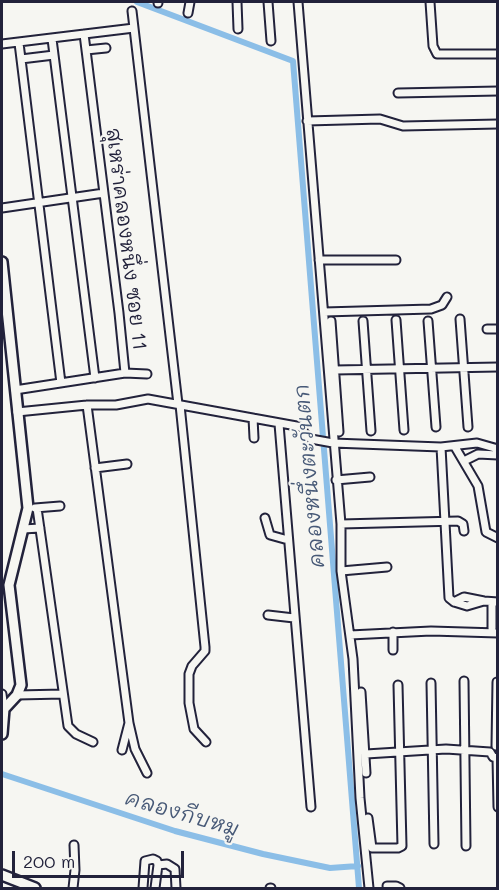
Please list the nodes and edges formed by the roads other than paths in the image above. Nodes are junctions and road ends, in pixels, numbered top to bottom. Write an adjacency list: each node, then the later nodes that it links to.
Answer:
1 (189, 2): 7 (street)
2 (237, 2): 9 (street)
3 (268, 2): 12 (street)
4 (298, 2): 24 (street)
5 (430, 2): 18 (street)
6 (132, 11): 8 (street)
7 (188, 13)
8 (134, 28): 10 (street); 53 (street)
9 (238, 29)
10 (84, 34): 11 (street); 17 (street, สุเหร่าคลองหนึ่ง ซอย 11)
11 (52, 39): 13 (street); 19 (street)
12 (271, 40)
13 (33, 41): 14 (street); 20 (street)
14 (19, 43): 15 (street); 21 (street)
15 (2, 44)
16 (106, 48): 17 (street)
17 (86, 50): 26 (street, สุเหร่าคลองหนึ่ง ซอย 11)
18 (498, 54)
19 (54, 55): 20 (street); 27 (street)
20 (36, 57): 21 (street)
21 (21, 59): 28 (street)
22 (498, 91): 23 (street)
23 (398, 93)
24 (307, 121): 25 (street); 30 (street)
25 (498, 124)
26 (104, 193): 27 (street); 48 (street, สุเหร่าคลองหนึ่ง ซอย 11)
27 (71, 198): 28 (street); 50 (street)
28 (39, 202): 29 (street); 51 (street)
29 (2, 208)
30 (319, 260): 31 (street); 34 (street)
31 (396, 260)
32 (2, 262): 52 (main road)
33 (447, 297): 34 (street)
34 (324, 312): 64 (street)
35 (460, 319): 45 (street)
36 (396, 320): 43 (street)
37 (331, 321): 46 (street)
38 (363, 321): 47 (street)
39 (428, 321): 44 (street)
40 (498, 328): 41 (street)
41 (487, 329)
42 (498, 367): 45 (street)
43 (399, 368): 44 (street); 47 (street); 60 (street)
44 (432, 368): 45 (street); 58 (street)
45 (464, 368): 59 (street)
46 (335, 370): 47 (street); 62 (street)
47 (367, 370): 61 (street)
48 (125, 373): 49 (street); 50 (street, สุเหร่าคลองหนึ่ง ซอย 11)
49 (147, 374)
50 (94, 378): 51 (street, สุเหร่าคลองหนึ่ง ซอย 11)
51 (61, 383): 52 (street, สุเหร่าคลองหนึ่ง ซอย 11)
52 (15, 390): 55 (main road)
53 (179, 404): 54 (street); 56 (street); 105 (street)
54 (87, 405): 55 (street); 71 (street)
55 (17, 412): 75 (main road)
56 (253, 418): 57 (street); 63 (street)
57 (279, 424): 64 (street); 83 (street)
58 (436, 427)
59 (468, 428)
60 (404, 430)
61 (371, 431)
62 (339, 432)
63 (254, 438)
64 (332, 443): 65 (street); 73 (street)
65 (441, 447): 66 (street); 77 (street)
66 (455, 447): 67 (street); 69 (street)
67 (498, 449)
68 (498, 455): 69 (street)
69 (464, 461): 82 (street)
70 (127, 464): 71 (street)
71 (95, 468): 102 (street)
72 (370, 477): 73 (street)
73 (336, 480): 78 (street)
74 (60, 506): 75 (street)
75 (33, 508): 79 (street); 80 (main road)
76 (265, 518): 83 (street)
77 (446, 522): 78 (street); 81 (street); 86 (street)
78 (340, 524): 85 (street)
79 (40, 528): 80 (street); 99 (street)
80 (23, 529): 100 (main road)
81 (464, 531)
82 (498, 538)
83 (288, 540): 88 (street)
84 (387, 567): 85 (street)
85 (341, 571): 91 (street)
86 (491, 601): 89 (street)
87 (268, 615): 88 (street)
88 (294, 618): 116 (street)
89 (495, 630): 90 (street)
90 (393, 632): 91 (street); 92 (street)
91 (350, 635): 130 (street)
92 (393, 650)
93 (464, 681): 109 (street)
94 (497, 682): 106 (street)
95 (431, 683): 108 (street)
96 (398, 685): 110 (street)
97 (361, 692): 112 (street)
98 (2, 694): 101 (street)
99 (63, 694): 100 (street); 104 (street)
100 (17, 695): 101 (main road)
101 (4, 710): 103 (main road)
102 (129, 723): 107 (street); 114 (street)
103 (2, 734)
104 (93, 742)
105 (206, 742)
106 (497, 746): 111 (street)
107 (122, 750)
108 (433, 750): 109 (street); 110 (street); 119 (street)
109 (464, 750): 111 (street); 121 (street)
110 (400, 752): 112 (street); 118 (street)
111 (490, 752): 113 (street)
112 (366, 754): 115 (street)
113 (497, 758): 117 (street)
114 (147, 773)
115 (366, 773)
116 (311, 807)
117 (498, 807)
118 (368, 818)
119 (434, 844)
120 (74, 845): 126 (street)
121 (466, 846)
122 (158, 865): 127 (street); 128 (street); 129 (street)
123 (2, 874): 125 (main road)
124 (387, 886): 131 (street)
125 (35, 888)
126 (73, 888)
127 (143, 888)
128 (155, 888)
129 (176, 888)
130 (369, 888)
131 (400, 888)

